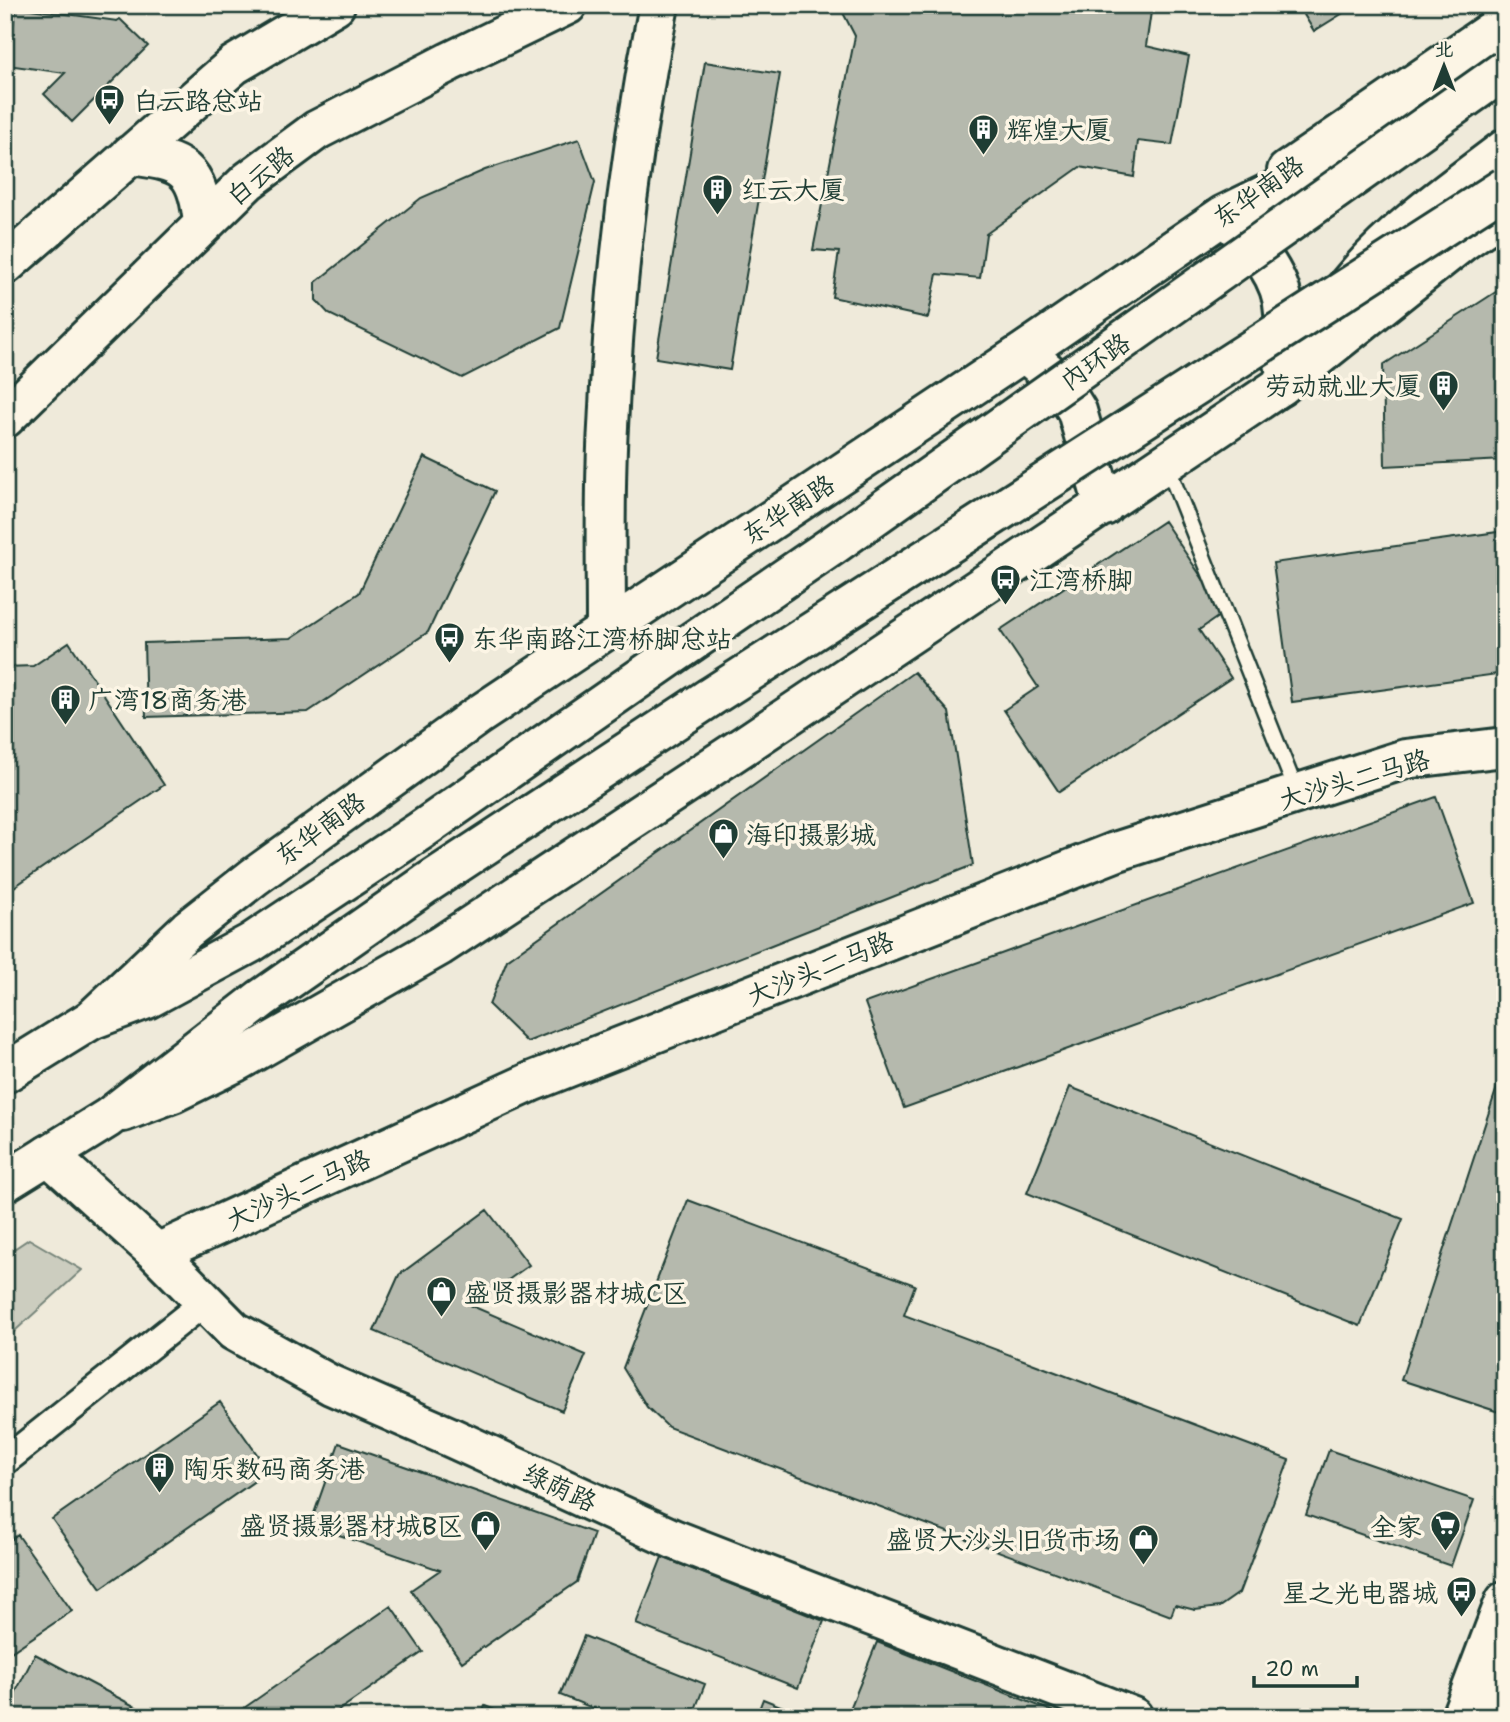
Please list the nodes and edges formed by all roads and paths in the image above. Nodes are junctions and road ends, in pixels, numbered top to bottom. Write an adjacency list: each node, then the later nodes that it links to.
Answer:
1 (335, 5): 7 (main road)
2 (567, 5): 11 (main road, 白云路)
3 (659, 5): 18 (main road)
4 (1505, 22): 10 (main road, 东华南路)
5 (1505, 70): 10 (main road); 21 (main road, 内环路, bridge)
6 (1505, 149): 14 (main road)
7 (130, 155): 11 (main road); 12 (main road)
8 (1505, 187): 23 (main road, bridge)
9 (1505, 212): 14 (main road)
10 (1224, 215): 13 (main road, 东华南路); 14 (main road)
11 (204, 224): 15 (main road, 白云路)
12 (5, 265)
13 (1024, 352): 17 (main road); 18 (main road, 东华南路)
14 (1279, 387): 16 (main road)
15 (5, 418)
16 (1166, 463): 17 (main road); 20 (lane)
17 (1104, 506): 23 (main road)
18 (606, 628): 21 (main road, 东华南路)
19 (1505, 747): 20 (main road, 大沙头二马路)
20 (1297, 794): 26 (main road, 大沙头二马路)
21 (91, 1020): 22 (main road)
22 (5, 1073)
23 (108, 1118): 24 (main road)
24 (48, 1156): 25 (main road); 26 (main road, 绿荫路)
25 (5, 1182)
26 (157, 1253): 27 (main road, 绿荫路)
27 (206, 1301): 28 (street); 31 (main road, 绿荫路)
28 (5, 1461)
29 (1505, 1601): 32 (main road)
30 (1505, 1693): 33 (main road)
31 (1133, 1717)
32 (1461, 1717)
33 (1495, 1717)

